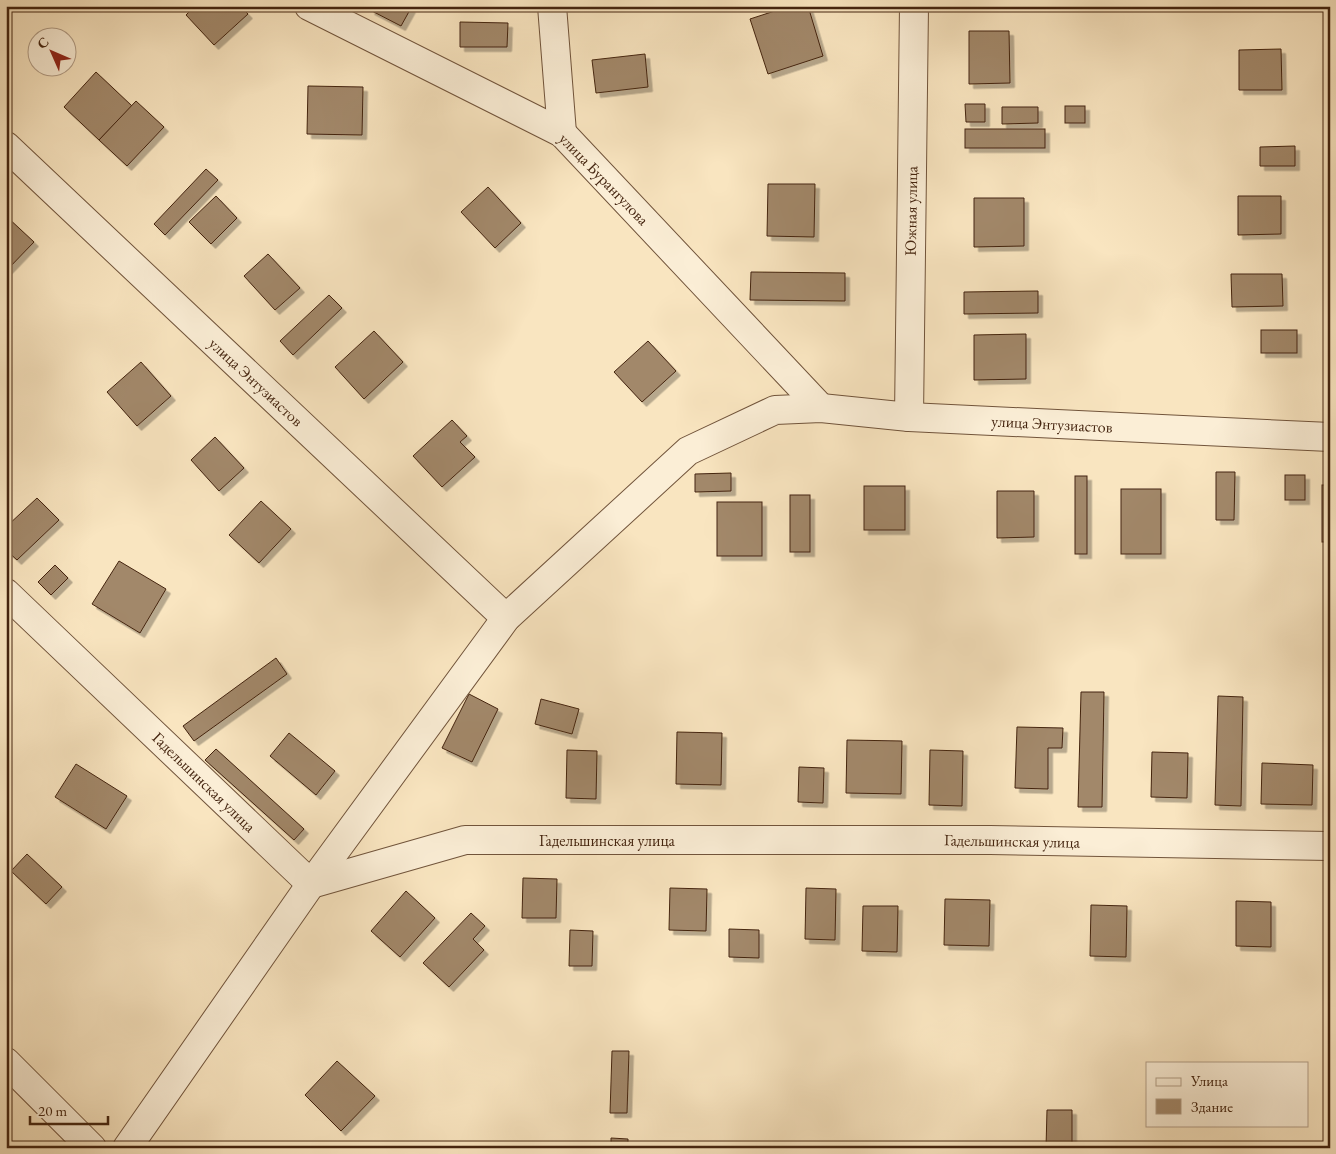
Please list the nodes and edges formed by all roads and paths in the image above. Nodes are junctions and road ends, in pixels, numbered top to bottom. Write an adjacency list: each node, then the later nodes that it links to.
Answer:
1 (308, 6): 4 (street, улица Бурангулова)
2 (552, 6): 4 (street)
3 (914, 6): 7 (street, Южная улица)
4 (562, 133): 6 (street, улица Бурангулова)
5 (6, 146): 10 (street, улица Энтузиастов)
6 (820, 408): 7 (street, улица Энтузиастов); 10 (street, улица Энтузиастов)
7 (909, 417): 8 (street, улица Энтузиастов)
8 (1330, 437)
9 (6, 593): 12 (street, Гадельшинская улица)
10 (506, 618): 12 (street)
11 (1330, 846): 12 (street, Гадельшинская улица)
12 (311, 884): 15 (street)
13 (6, 1062): 14 (street)
14 (92, 1148)
15 (127, 1148)

